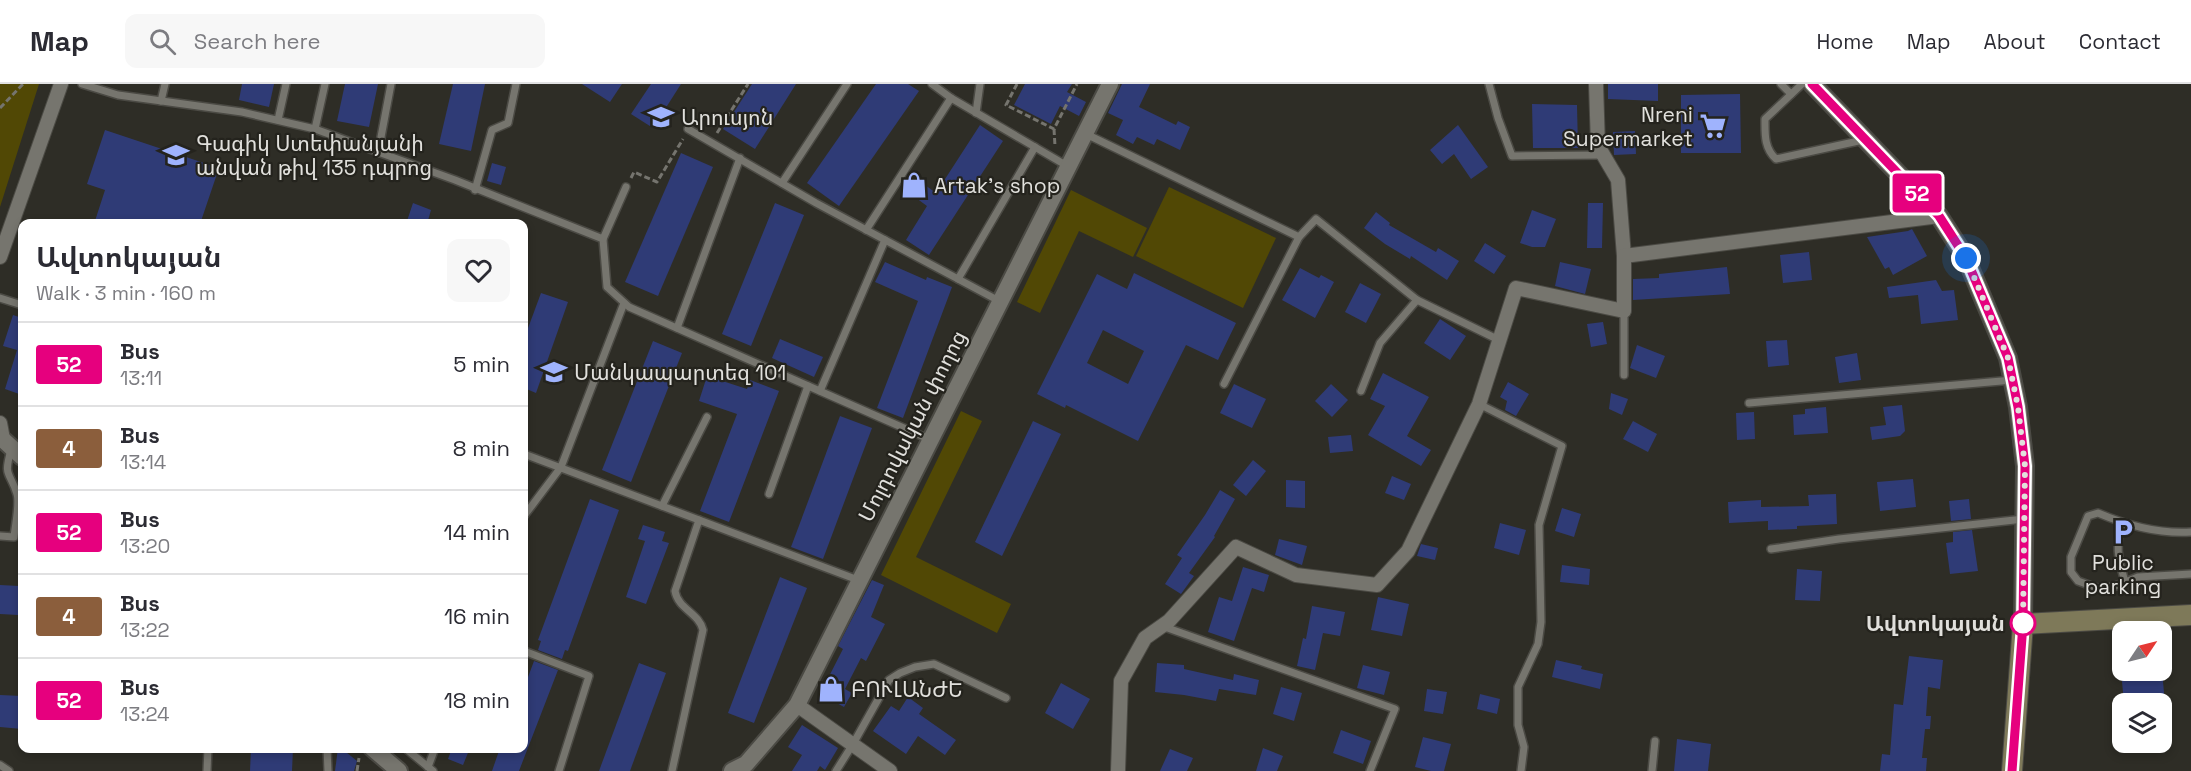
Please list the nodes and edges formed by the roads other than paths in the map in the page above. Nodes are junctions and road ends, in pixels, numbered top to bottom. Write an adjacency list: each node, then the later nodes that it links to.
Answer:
1 (61, 84): 40 (street)
2 (82, 84): 19 (lane)
3 (165, 84): 19 (lane)
4 (286, 84): 21 (lane)
5 (325, 84): 22 (lane)
6 (391, 84): 27 (lane)
7 (516, 84): 33 (lane)
8 (847, 84): 31 (lane)
9 (932, 84): 18 (lane)
10 (980, 84): 20 (lane)
11 (1110, 84): 24 (street, Մոլդովական փողոց)
12 (1489, 84): 28 (lane)
13 (1596, 84): 28 (street)
14 (1781, 84): 17 (lane)
15 (1802, 84): 17 (lane)
16 (1812, 84): 25 (street)
17 (1791, 94): 25 (lane)
18 (951, 98): 20 (lane); 35 (lane)
19 (160, 101): 21 (lane)
20 (976, 113): 26 (lane)
21 (278, 120): 22 (lane)
22 (315, 129): 27 (lane)
23 (688, 129): 29 (lane)
24 (1086, 134): 30 (street, Մոլդովական փողոց); 36 (lane)
25 (1865, 140): 34 (street)
26 (1035, 147): 30 (lane); 41 (lane)
27 (378, 153): 33 (lane)
28 (1604, 155): 39 (street)
29 (740, 158): 31 (lane); 48 (lane)
30 (1069, 167): 44 (street, Մոլդովական փողոց)
31 (782, 183): 35 (lane)
32 (626, 187): 37 (lane)
33 (475, 190): 37 (lane)
34 (1939, 216): 39 (street); 51 (street)
35 (866, 230): 38 (lane)
36 (1299, 237): 43 (lane); 52 (lane)
37 (603, 239): 45 (lane)
38 (885, 240): 41 (lane); 55 (lane)
39 (1624, 256): 47 (street)
40 (0, 257)
41 (958, 279): 44 (lane)
42 (0, 298): 46 (lane)
43 (1417, 300): 49 (lane); 54 (lane)
44 (1001, 302): 60 (street, Մոլդովական փողոց)
45 (624, 303): 48 (lane); 62 (lane)
46 (18, 304)
47 (1624, 311): 49 (street); 50 (lane)
48 (677, 328): 53 (lane)
49 (1499, 340): 57 (street)
50 (1624, 375)
51 (2013, 380): 56 (lane); 67 (street)
52 (1224, 384)
53 (808, 386): 55 (lane); 64 (lane)
54 (1362, 391)
55 (820, 392): 60 (lane)
56 (1749, 403)
57 (1479, 404): 78 (street); 102 (lane)
58 (707, 417): 65 (lane)
59 (8, 440): 63 (lane)
60 (930, 440): 74 (street, Մոլդովական փողոց)
61 (528, 455): 62 (lane)
62 (561, 467): 65 (lane); 66 (lane)
63 (4, 476): 71 (lane)
64 (769, 494)
65 (662, 506): 68 (lane)
66 (528, 511)
67 (2024, 519): 72 (lane); 77 (street)
68 (699, 520): 74 (lane); 96 (lane)
69 (2123, 524): 70 (lane); 75 (lane); 75 (lane)
70 (2191, 532)
71 (0, 536)
72 (1771, 549)
73 (2191, 574): 75 (lane)
74 (858, 580): 81 (street, Մոլդովական փողոց)
75 (2125, 582)
76 (2191, 615): 77 (main road)
77 (2023, 624): 104 (main road)
78 (1162, 626): 100 (street); 101 (lane)
79 (528, 653): 95 (lane)
80 (1005, 698): 83 (lane)
81 (797, 705): 83 (street); 97 (street, Մոլդովական փողոց)
82 (1655, 741): 103 (lane)
83 (854, 744): 98 (lane); 99 (street)
84 (208, 753): 92 (lane)
85 (327, 753): 93 (lane)
86 (367, 753): 94 (street)
87 (411, 753): 90 (lane)
88 (434, 753): 90 (lane)
89 (0, 765): 91 (lane)
90 (430, 769)
91 (9, 771)
92 (207, 771)
93 (328, 771)
94 (399, 771)
95 (559, 771)
96 (672, 771)
97 (732, 771)
98 (836, 771)
99 (890, 771)
100 (1118, 771)
101 (1370, 771)
102 (1521, 771)
103 (1652, 771)
104 (2012, 771)

